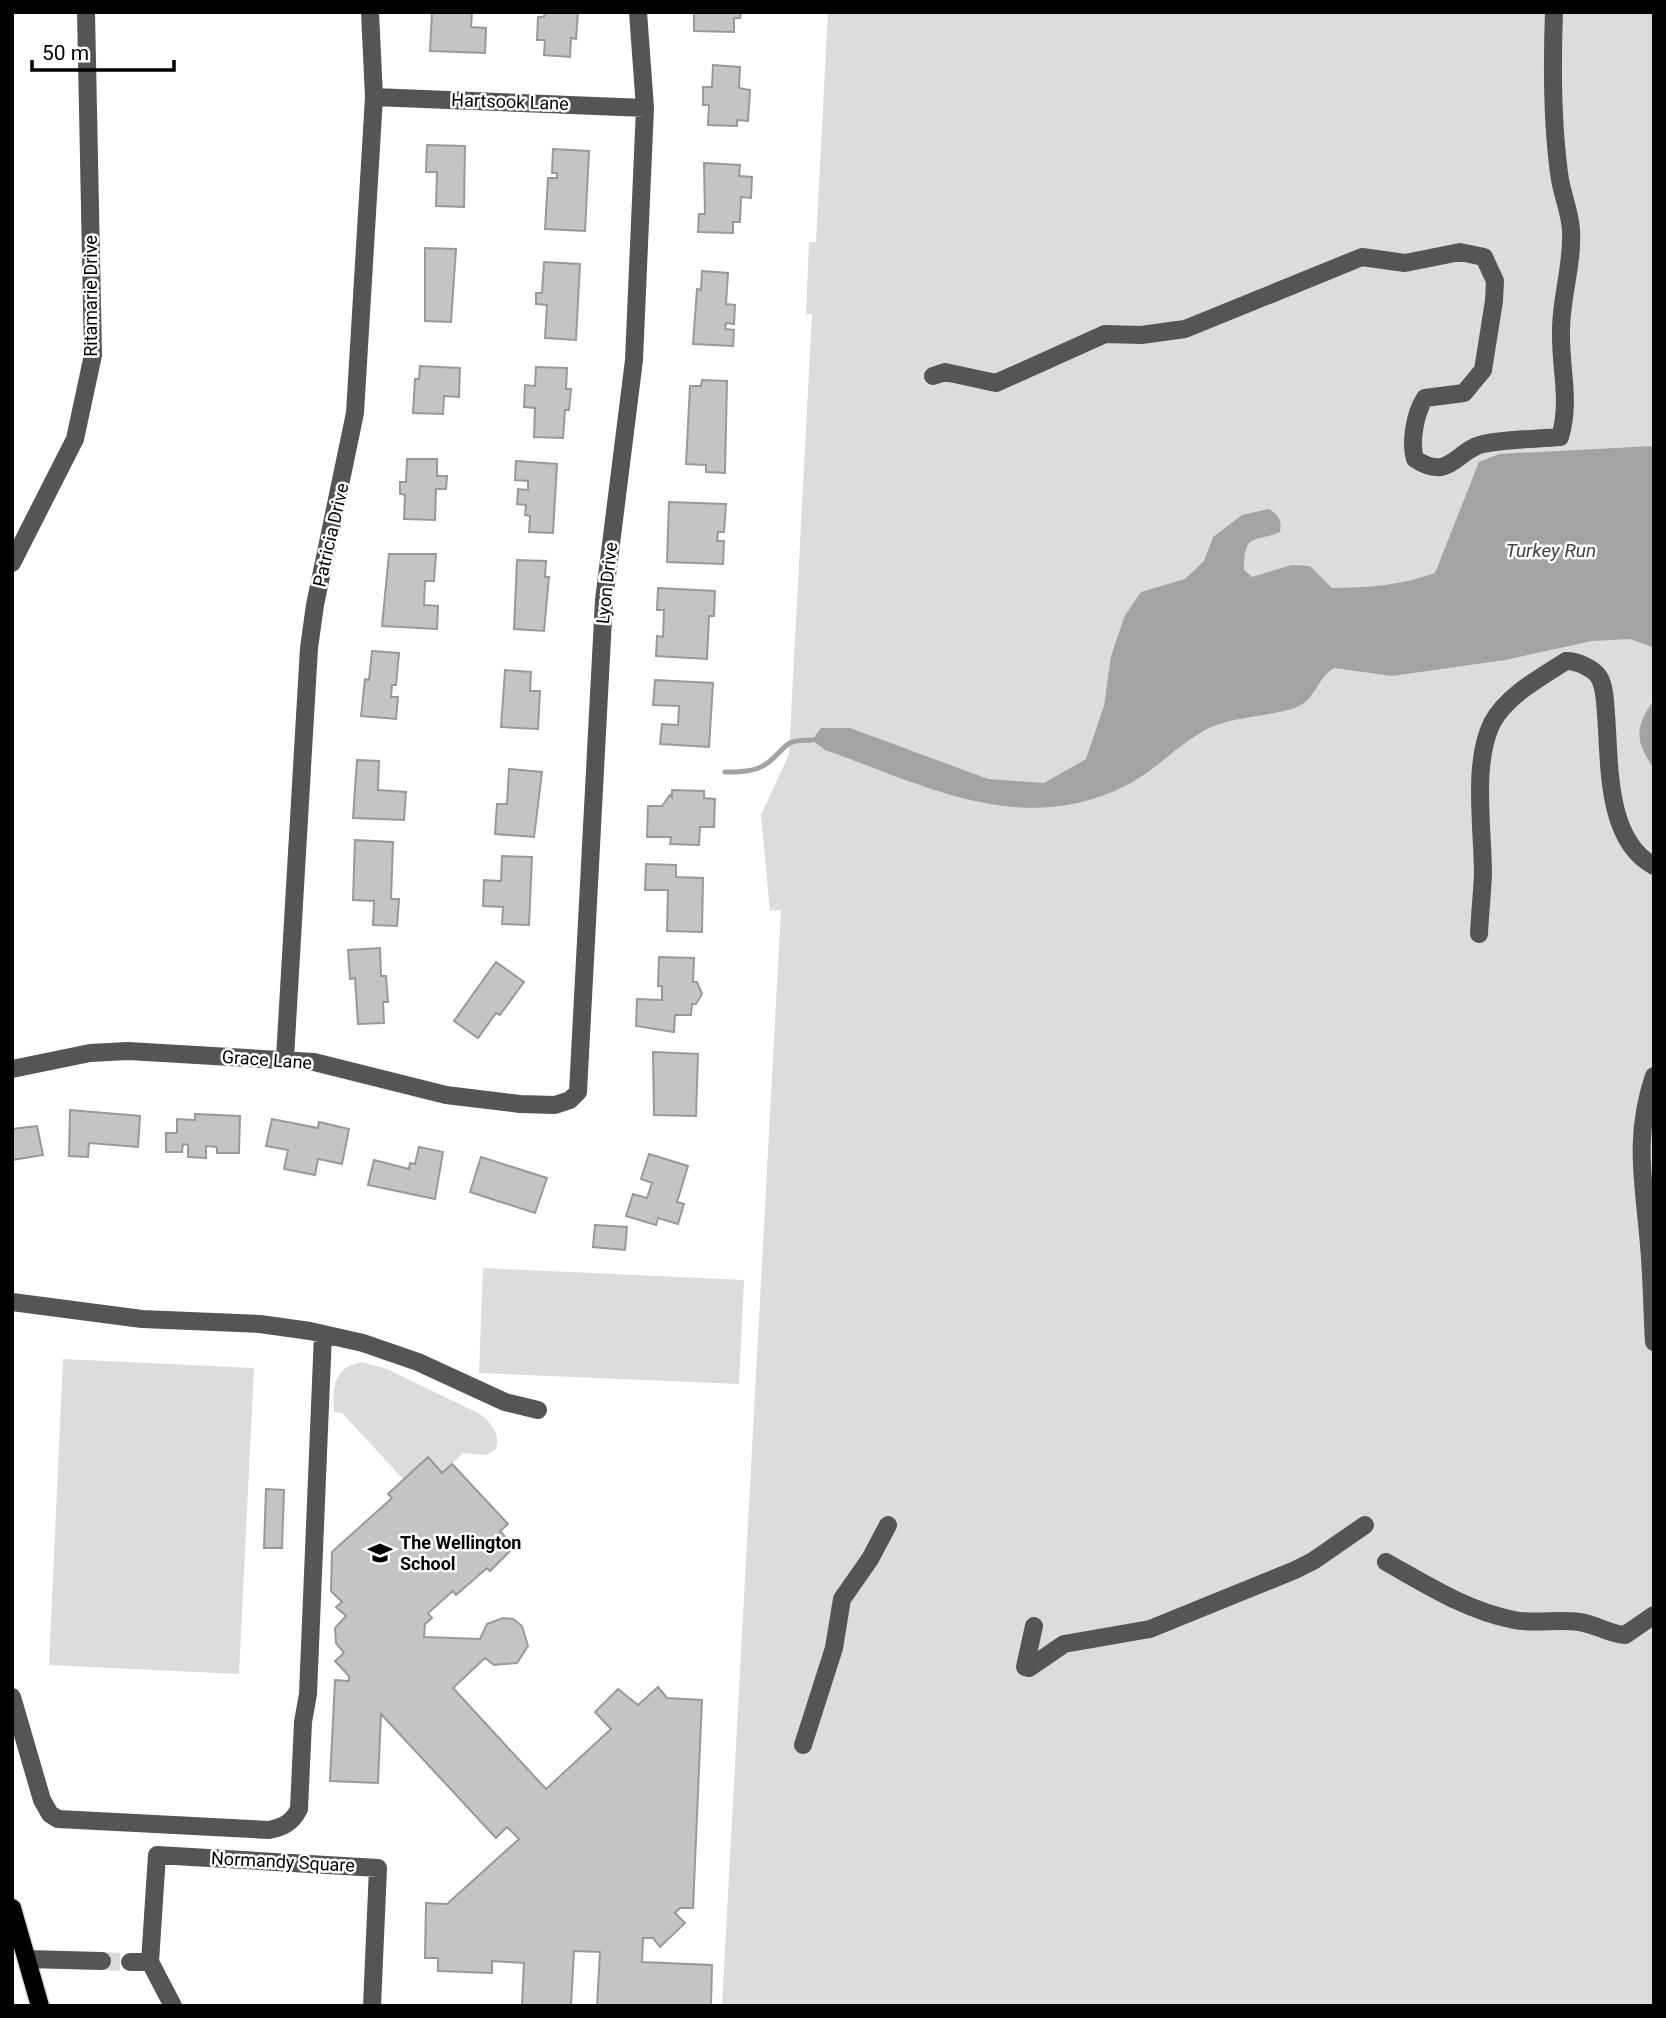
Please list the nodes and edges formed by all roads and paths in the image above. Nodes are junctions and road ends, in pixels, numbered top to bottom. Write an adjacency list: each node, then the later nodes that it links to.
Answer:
1 (86, 12): 8 (street, Ritamarie Drive)
2 (370, 12): 5 (street, Patricia Drive)
3 (638, 12): 6 (street, Lyon Drive)
4 (1554, 12): 7 (street)
5 (374, 97): 6 (street, Hartsook Lane); 11 (street, Patricia Drive)
6 (645, 108): 14 (street, Lyon Drive)
7 (933, 376)
8 (12, 563)
9 (1654, 866): 10 (street)
10 (1479, 934)
11 (285, 1058): 12 (street, Grace Lane); 14 (street, Grace Lane)
12 (12, 1069)
13 (1654, 1076): 17 (street)
14 (520, 1104)
15 (12, 1302): 16 (street)
16 (323, 1334): 18 (street); 24 (street)
17 (1654, 1342)
18 (538, 1410)
19 (888, 1525): 25 (street)
20 (1365, 1525): 23 (street)
21 (1386, 1562): 22 (street)
22 (1654, 1615)
23 (1034, 1626)
24 (12, 1697)
25 (803, 1745)
26 (12, 1908): 27 (main road)
27 (27, 1959): 28 (street); 31 (main road)
28 (102, 1961)
29 (130, 1962): 30 (street)
30 (150, 1962): 32 (street); 33 (street, Normandy Square)
31 (40, 2006)
32 (173, 2006)
33 (372, 2006)

